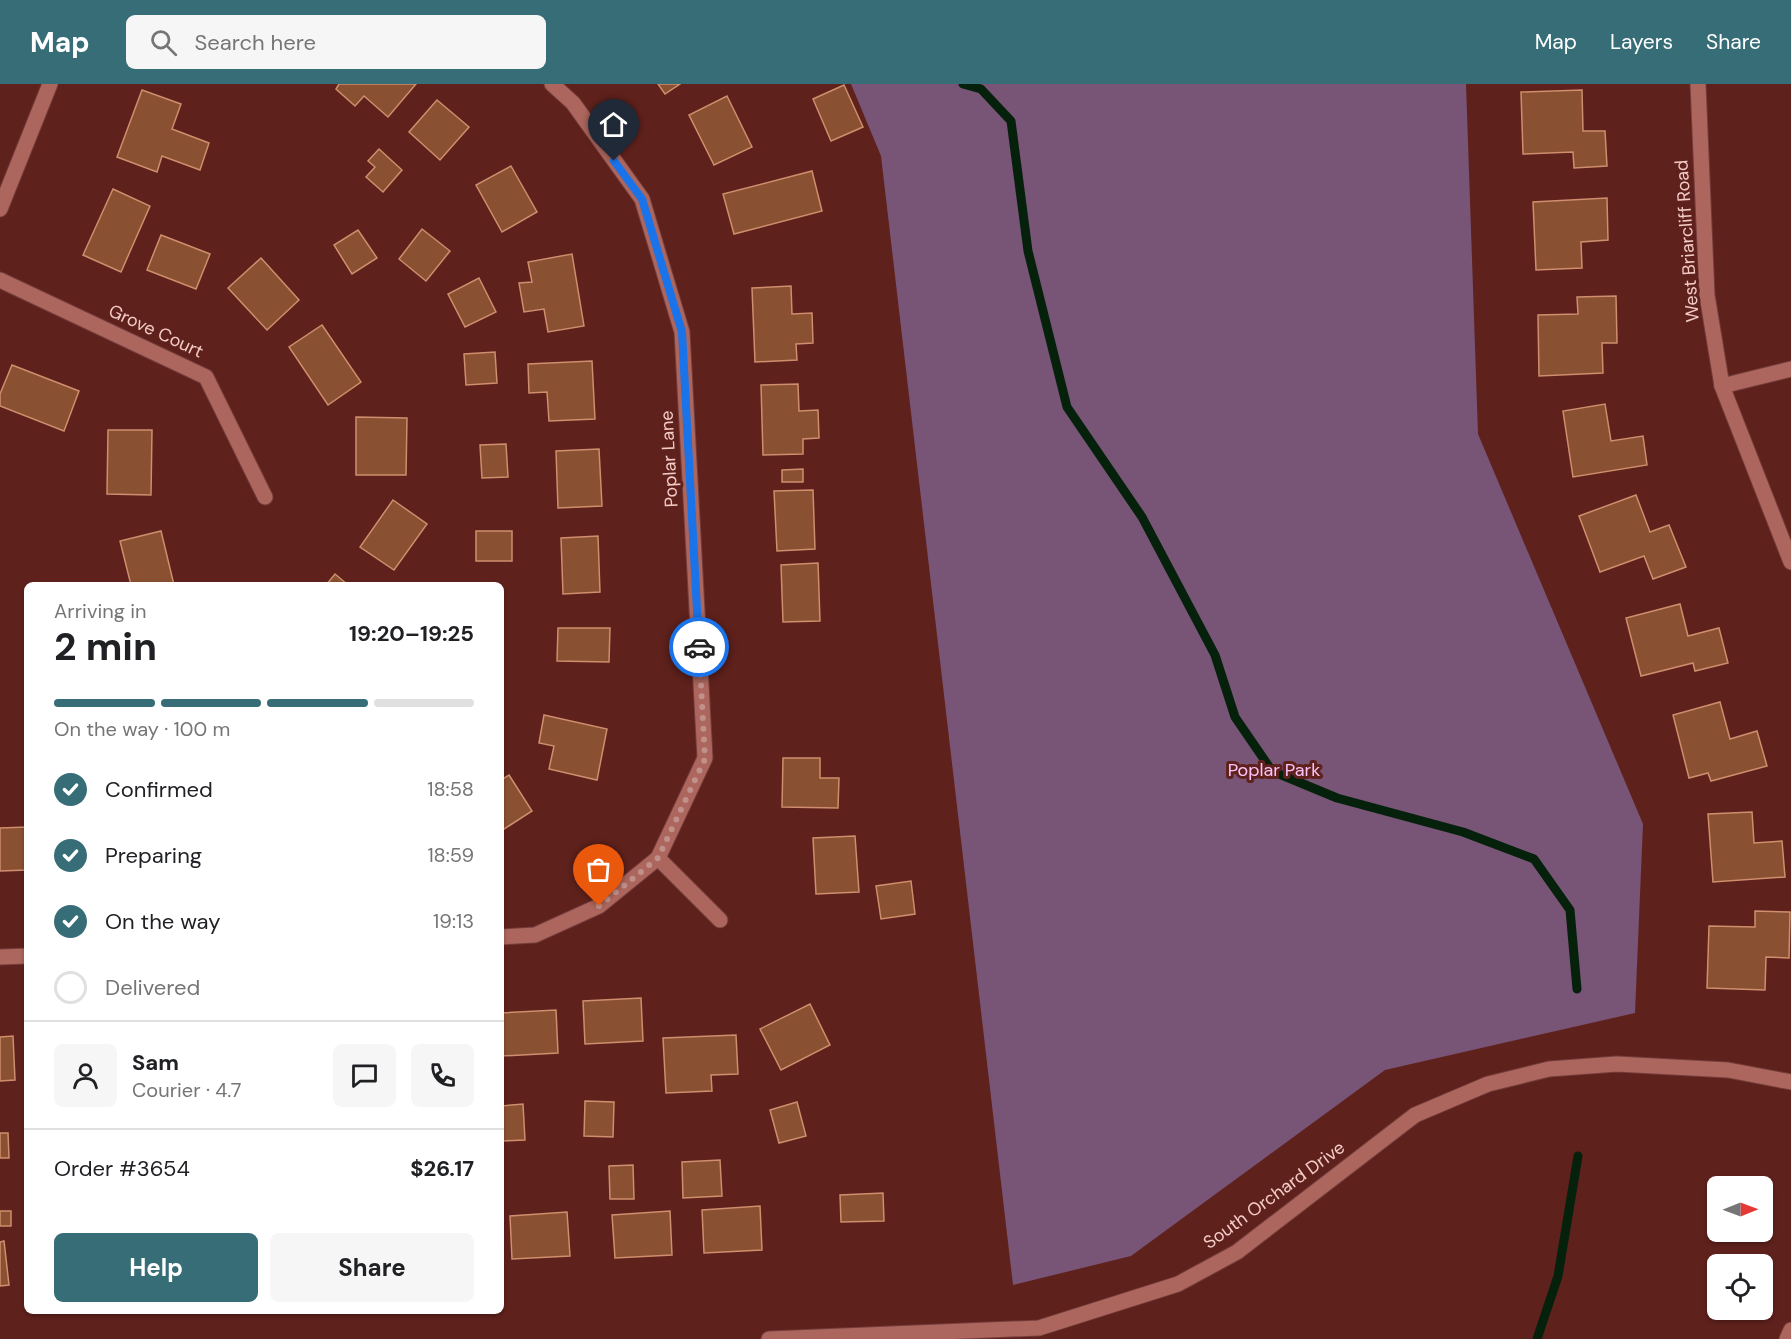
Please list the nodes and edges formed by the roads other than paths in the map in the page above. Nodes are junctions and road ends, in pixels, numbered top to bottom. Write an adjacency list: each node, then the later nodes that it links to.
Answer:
1 (50, 84): 4 (street)
2 (552, 84): 10 (street, Poplar Lane)
3 (1698, 84): 7 (street, West Briarcliff Road)
4 (0, 209)
5 (0, 280): 8 (street, Grove Court)
6 (1791, 369): 7 (street)
7 (1722, 386): 9 (street, West Briarcliff Road)
8 (265, 497)
9 (1791, 562)
10 (658, 858): 11 (street); 12 (street)
11 (720, 920)
12 (504, 937)
13 (24, 956): 14 (street)
14 (0, 957)
15 (1791, 1082): 18 (street, South Orchard Drive)
16 (1791, 1330): 19 (street)
17 (769, 1339): 18 (street, South Orchard Drive)
18 (781, 1339)
19 (1787, 1339)

